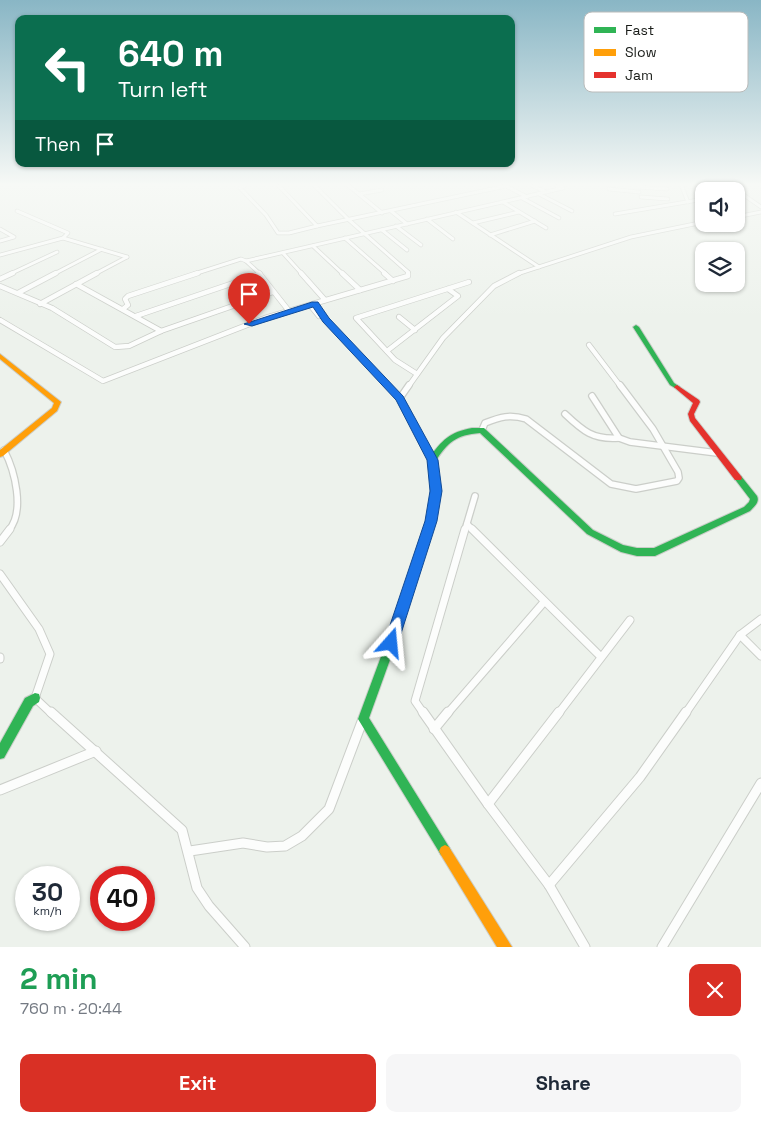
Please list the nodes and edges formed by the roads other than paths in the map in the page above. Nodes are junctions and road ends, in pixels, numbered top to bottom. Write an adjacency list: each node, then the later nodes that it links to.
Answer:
1 (2, 230): 17 (street)
2 (61, 230): 14 (street)
3 (276, 230): 4 (street)
4 (300, 230)
5 (360, 230): 12 (street)
6 (382, 230): 12 (street); 21 (street)
7 (402, 230): 18 (street)
8 (442, 230): 16 (street)
9 (483, 230): 13 (street)
10 (507, 230): 13 (street)
11 (661, 230): 26 (street)
12 (364, 234): 15 (street); 29 (street)
13 (490, 235): 26 (street)
14 (63, 238): 20 (street); 24 (street)
15 (345, 238): 19 (street); 29 (street)
16 (453, 239)
17 (0, 241)
18 (421, 245)
19 (313, 246): 23 (street); 34 (street)
20 (102, 248): 31 (street); 36 (street)
21 (406, 250)
22 (57, 252): 28 (street)
23 (283, 253): 25 (street); 37 (street)
24 (0, 255)
25 (246, 261): 27 (street); 40 (street)
26 (539, 267): 51 (street)
27 (260, 274): 35 (street); 42 (street)
28 (0, 278)
29 (393, 281): 34 (street)
30 (469, 282): 33 (street)
31 (76, 284): 38 (street); 40 (street)
32 (0, 286): 36 (street)
33 (448, 289): 46 (street); 49 (street)
34 (360, 290): 37 (street)
35 (273, 292): 41 (street); 47 (street)
36 (18, 293): 38 (street)
37 (325, 300): 39 (street)
38 (40, 304): 47 (street)
39 (312, 304): 41 (street); 53 (street)
40 (124, 309): 42 (street)
41 (288, 311): 44 (street)
42 (136, 316): 47 (street)
43 (399, 317): 46 (street)
44 (0, 320)
45 (636, 327): 59 (street)
46 (415, 330): 49 (street)
47 (161, 331)
48 (589, 344): 57 (street)
49 (387, 351): 51 (street)
50 (0, 356): 58 (street)
51 (416, 374): 53 (street)
52 (592, 396): 56 (street)
53 (400, 398): 60 (street)
54 (565, 414): 56 (street)
55 (482, 430): 57 (street); 59 (street); 60 (street)
56 (619, 438): 57 (street)
57 (663, 445): 59 (street)
58 (2, 452): 63 (street)
59 (717, 452)
60 (432, 460): 72 (street)
61 (475, 496): 62 (street)
62 (467, 524): 65 (street); 73 (street)
63 (0, 542)
64 (0, 574): 71 (street)
65 (544, 602): 70 (street); 73 (street)
66 (761, 618): 68 (street)
67 (630, 620): 70 (street)
68 (740, 635): 69 (street); 80 (street)
69 (761, 656)
70 (601, 657): 78 (street)
71 (35, 698): 74 (street); 75 (street)
72 (363, 719): 79 (street); 82 (street)
73 (434, 729): 78 (street)
74 (96, 751): 77 (street); 79 (street)
75 (0, 754)
76 (761, 783): 84 (street)
77 (0, 790)
78 (488, 804): 80 (street)
79 (190, 852): 81 (street)
80 (549, 885): 83 (street)
81 (245, 947)
82 (505, 947)
83 (585, 947)
84 (662, 947)

